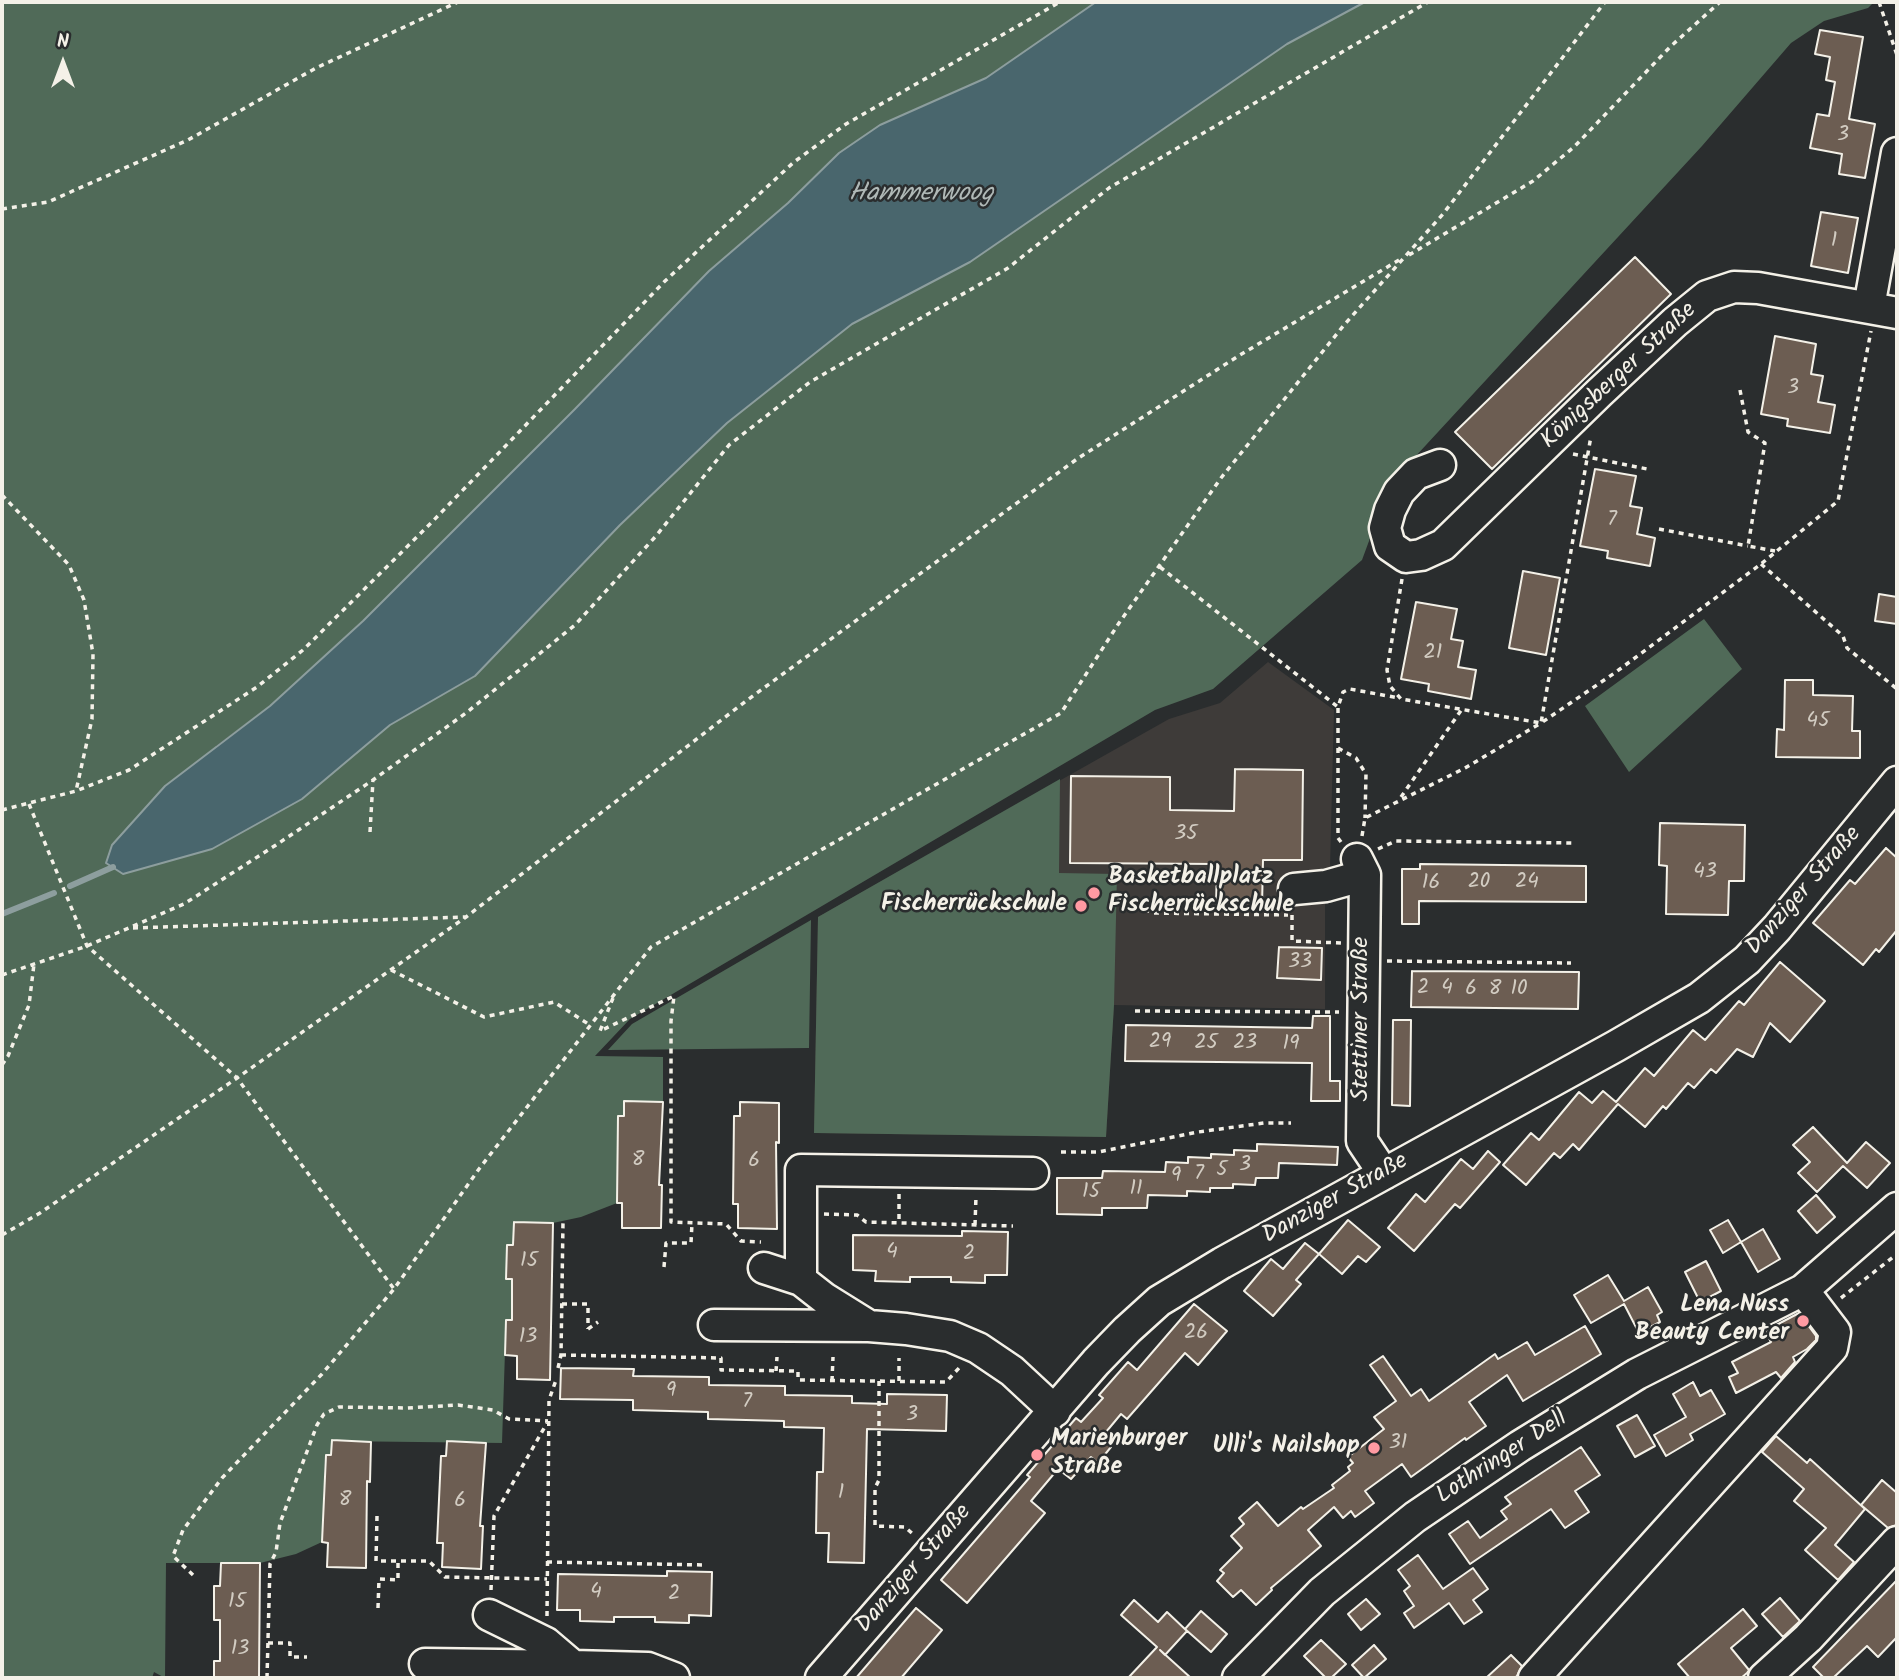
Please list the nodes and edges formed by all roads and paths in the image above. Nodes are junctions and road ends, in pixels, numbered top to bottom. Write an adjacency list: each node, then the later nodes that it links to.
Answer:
1 (458, 2): 9 (path)
2 (1060, 2): 33 (path)
3 (1428, 2): 31 (path)
4 (1605, 2): 10 (path)
5 (1720, 2): 10 (path)
6 (1879, 2): 7 (path)
7 (1897, 55)
8 (1897, 153): 11 (street)
9 (2, 209)
10 (1405, 257): 24 (path); 43 (path)
11 (1883, 310): 13 (street, Königsberger Straße); 21 (path)
12 (1740, 390): 20 (path)
13 (1599, 393): 14 (street, Königsberger Straße); 15 (path)
14 (1541, 449): 15 (path); 22 (street, Königsberger Straße)
15 (1588, 457): 17 (path); 29 (path)
16 (1440, 465): 22 (street)
17 (1647, 469)
18 (2, 495): 33 (path)
19 (1659, 529): 20 (path)
20 (1748, 546): 21 (path)
21 (1776, 551): 23 (path)
22 (1406, 556): 26 (path)
23 (1761, 564): 25 (path); 29 (path)
24 (1160, 567): 27 (path); 52 (path)
25 (1897, 689)
26 (1401, 699): 27 (path); 28 (path)
27 (1338, 707): 30 (path)
28 (1462, 709): 29 (path); 34 (path)
29 (1541, 723): 34 (path)
30 (1338, 748): 37 (path); 40 (path)
31 (373, 779): 38 (path); 44 (path)
32 (1897, 782): 61 (street, Danziger Straße)
33 (76, 792): 35 (path)
34 (1399, 799): 37 (path)
35 (29, 804): 36 (path); 46 (path)
36 (2, 810)
37 (1365, 818): 40 (path)
38 (370, 832)
39 (1576, 843): 40 (path)
40 (1353, 858): 41 (street); 47 (street, Stettiner Straße)
41 (1293, 889)
42 (1117, 898): 45 (path)
43 (466, 917): 44 (path); 50 (path)
44 (131, 928): 46 (path)
45 (1326, 942)
46 (87, 946): 48 (path); 57 (path)
47 (1364, 961): 49 (path); 61 (street, Stettiner Straße)
48 (34, 964): 51 (path); 56 (path)
49 (1570, 964)
50 (391, 970): 55 (path); 57 (path)
51 (2, 975)
52 (615, 994): 55 (path); 64 (path)
53 (1135, 1011): 54 (path)
54 (1328, 1012)
55 (590, 1025): 72 (path)
56 (2, 1065)
57 (237, 1079): 67 (path); 72 (path)
58 (1291, 1123): 59 (path)
59 (1061, 1152)
60 (1033, 1174): 66 (street)
61 (1384, 1174): 90 (street, Danziger Straße)
62 (1897, 1208): 73 (street, Lothringer Dell)
63 (563, 1222): 74 (path)
64 (692, 1223): 66 (path); 69 (path)
65 (1013, 1226): 66 (path)
66 (801, 1228): 71 (street)
67 (2, 1235)
68 (1897, 1254): 75 (path)
69 (664, 1267)
70 (764, 1268): 71 (street)
71 (801, 1280): 78 (street)
72 (394, 1289): 98 (path)
73 (1803, 1290): 75 (street); 111 (street, Lothringer Dell)
74 (561, 1304): 76 (path); 80 (path)
75 (1821, 1313): 112 (street)
76 (598, 1322)
77 (713, 1325): 78 (street)
78 (869, 1326): 79 (street)
79 (978, 1348): 89 (path); 90 (street)
80 (561, 1355): 84 (path); 85 (path)
81 (777, 1357): 85 (path)
82 (832, 1357): 87 (path)
83 (899, 1358): 89 (path)
84 (558, 1368)
85 (776, 1371): 87 (path)
86 (556, 1380): 91 (path)
87 (832, 1381): 88 (path)
88 (879, 1381): 89 (path); 93 (path)
89 (899, 1381)
90 (1055, 1411): 110 (street, Danziger Straße)
91 (548, 1421): 96 (path); 99 (path); 103 (path)
92 (377, 1516): 95 (path)
93 (905, 1527)
94 (1897, 1542): 113 (street)
95 (398, 1561): 99 (path); 101 (path)
96 (547, 1562): 97 (path); 100 (path)
97 (705, 1565)
98 (193, 1575)
99 (492, 1578): 100 (path); 102 (path)
100 (547, 1579): 104 (path)
101 (379, 1608)
102 (489, 1615): 104 (street)
103 (268, 1643): 105 (path); 108 (path)
104 (546, 1643): 107 (street)
105 (307, 1657)
106 (425, 1664): 107 (street)
107 (573, 1666): 109 (street)
108 (267, 1678)
109 (674, 1678)
110 (821, 1678)
111 (1238, 1678)
112 (1534, 1678)
113 (1764, 1678)

